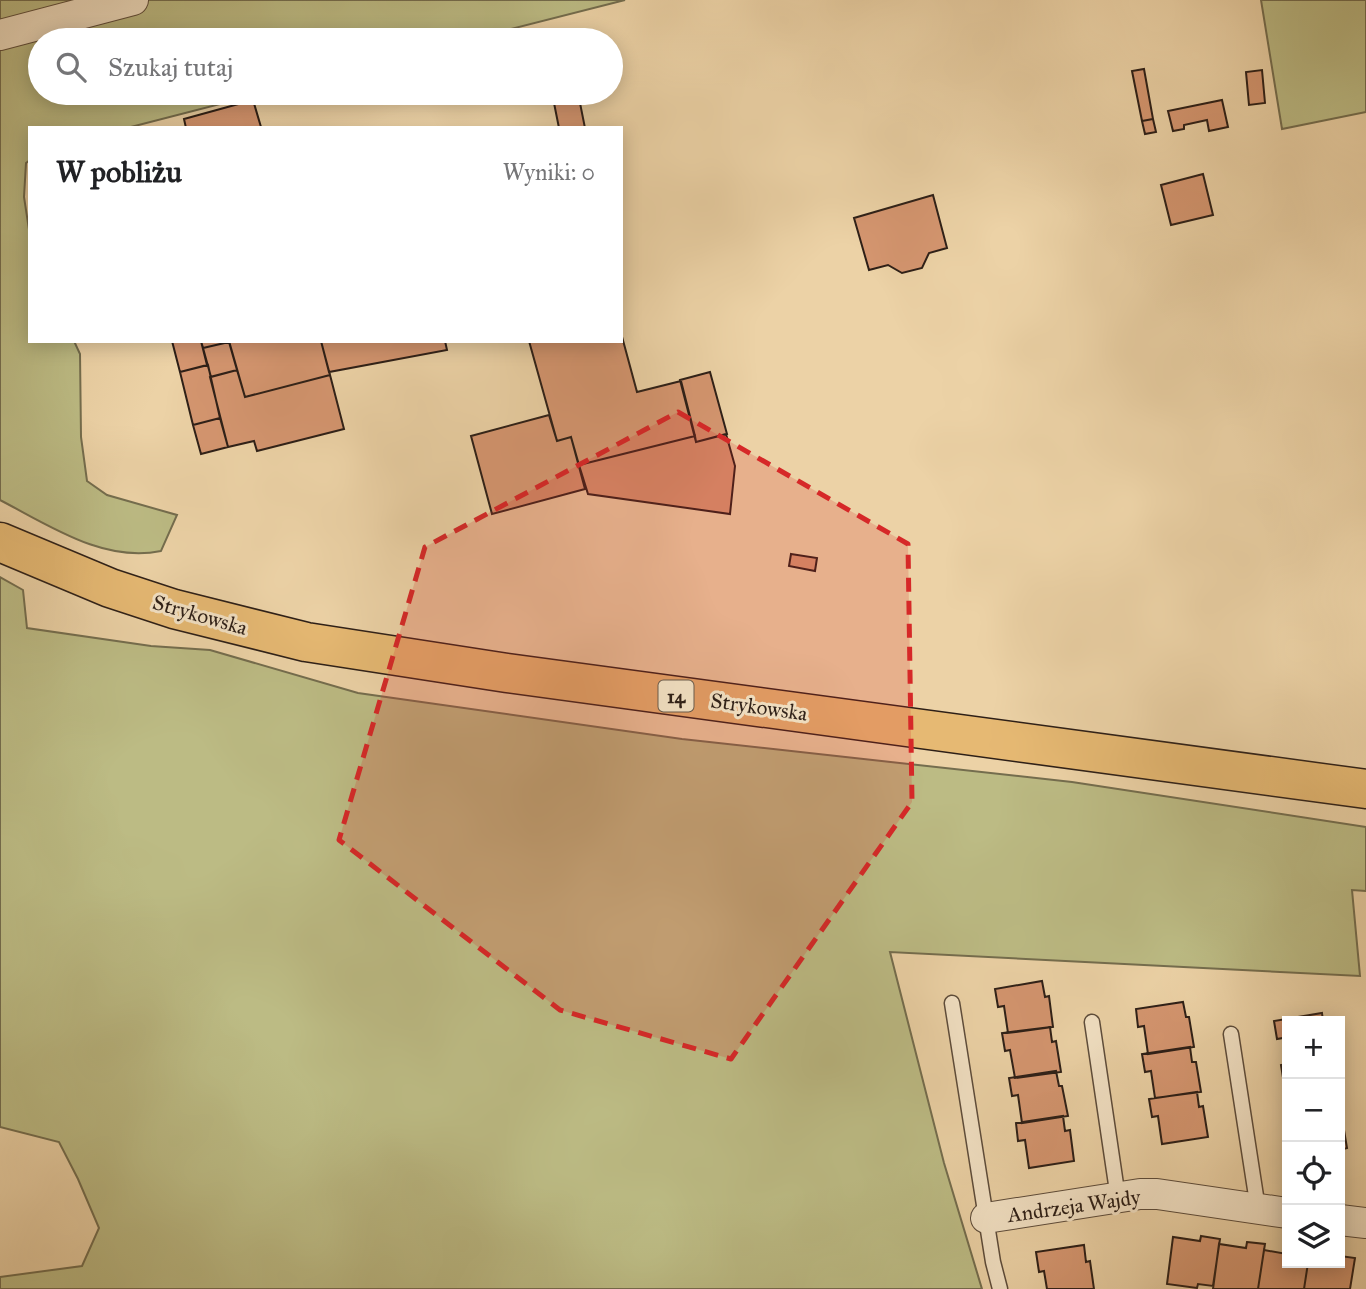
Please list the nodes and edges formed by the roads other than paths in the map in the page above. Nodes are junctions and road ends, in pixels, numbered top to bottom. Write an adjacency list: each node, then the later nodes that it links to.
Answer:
1 (134, 0): 2 (street)
2 (0, 35)
3 (0, 542): 4 (main road, Strykowska / 14)
4 (1366, 789)
5 (952, 1003): 11 (lane)
6 (1092, 1022): 8 (lane)
7 (1231, 1034): 9 (lane)
8 (1118, 1198): 9 (street, Andrzeja Wajdy); 11 (street, Andrzeja Wajdy)
9 (1258, 1209): 10 (street, Andrzeja Wajdy)
10 (1282, 1212)
11 (986, 1218): 14 (lane)
12 (1345, 1221): 13 (street)
13 (1366, 1223)
14 (1000, 1289)

